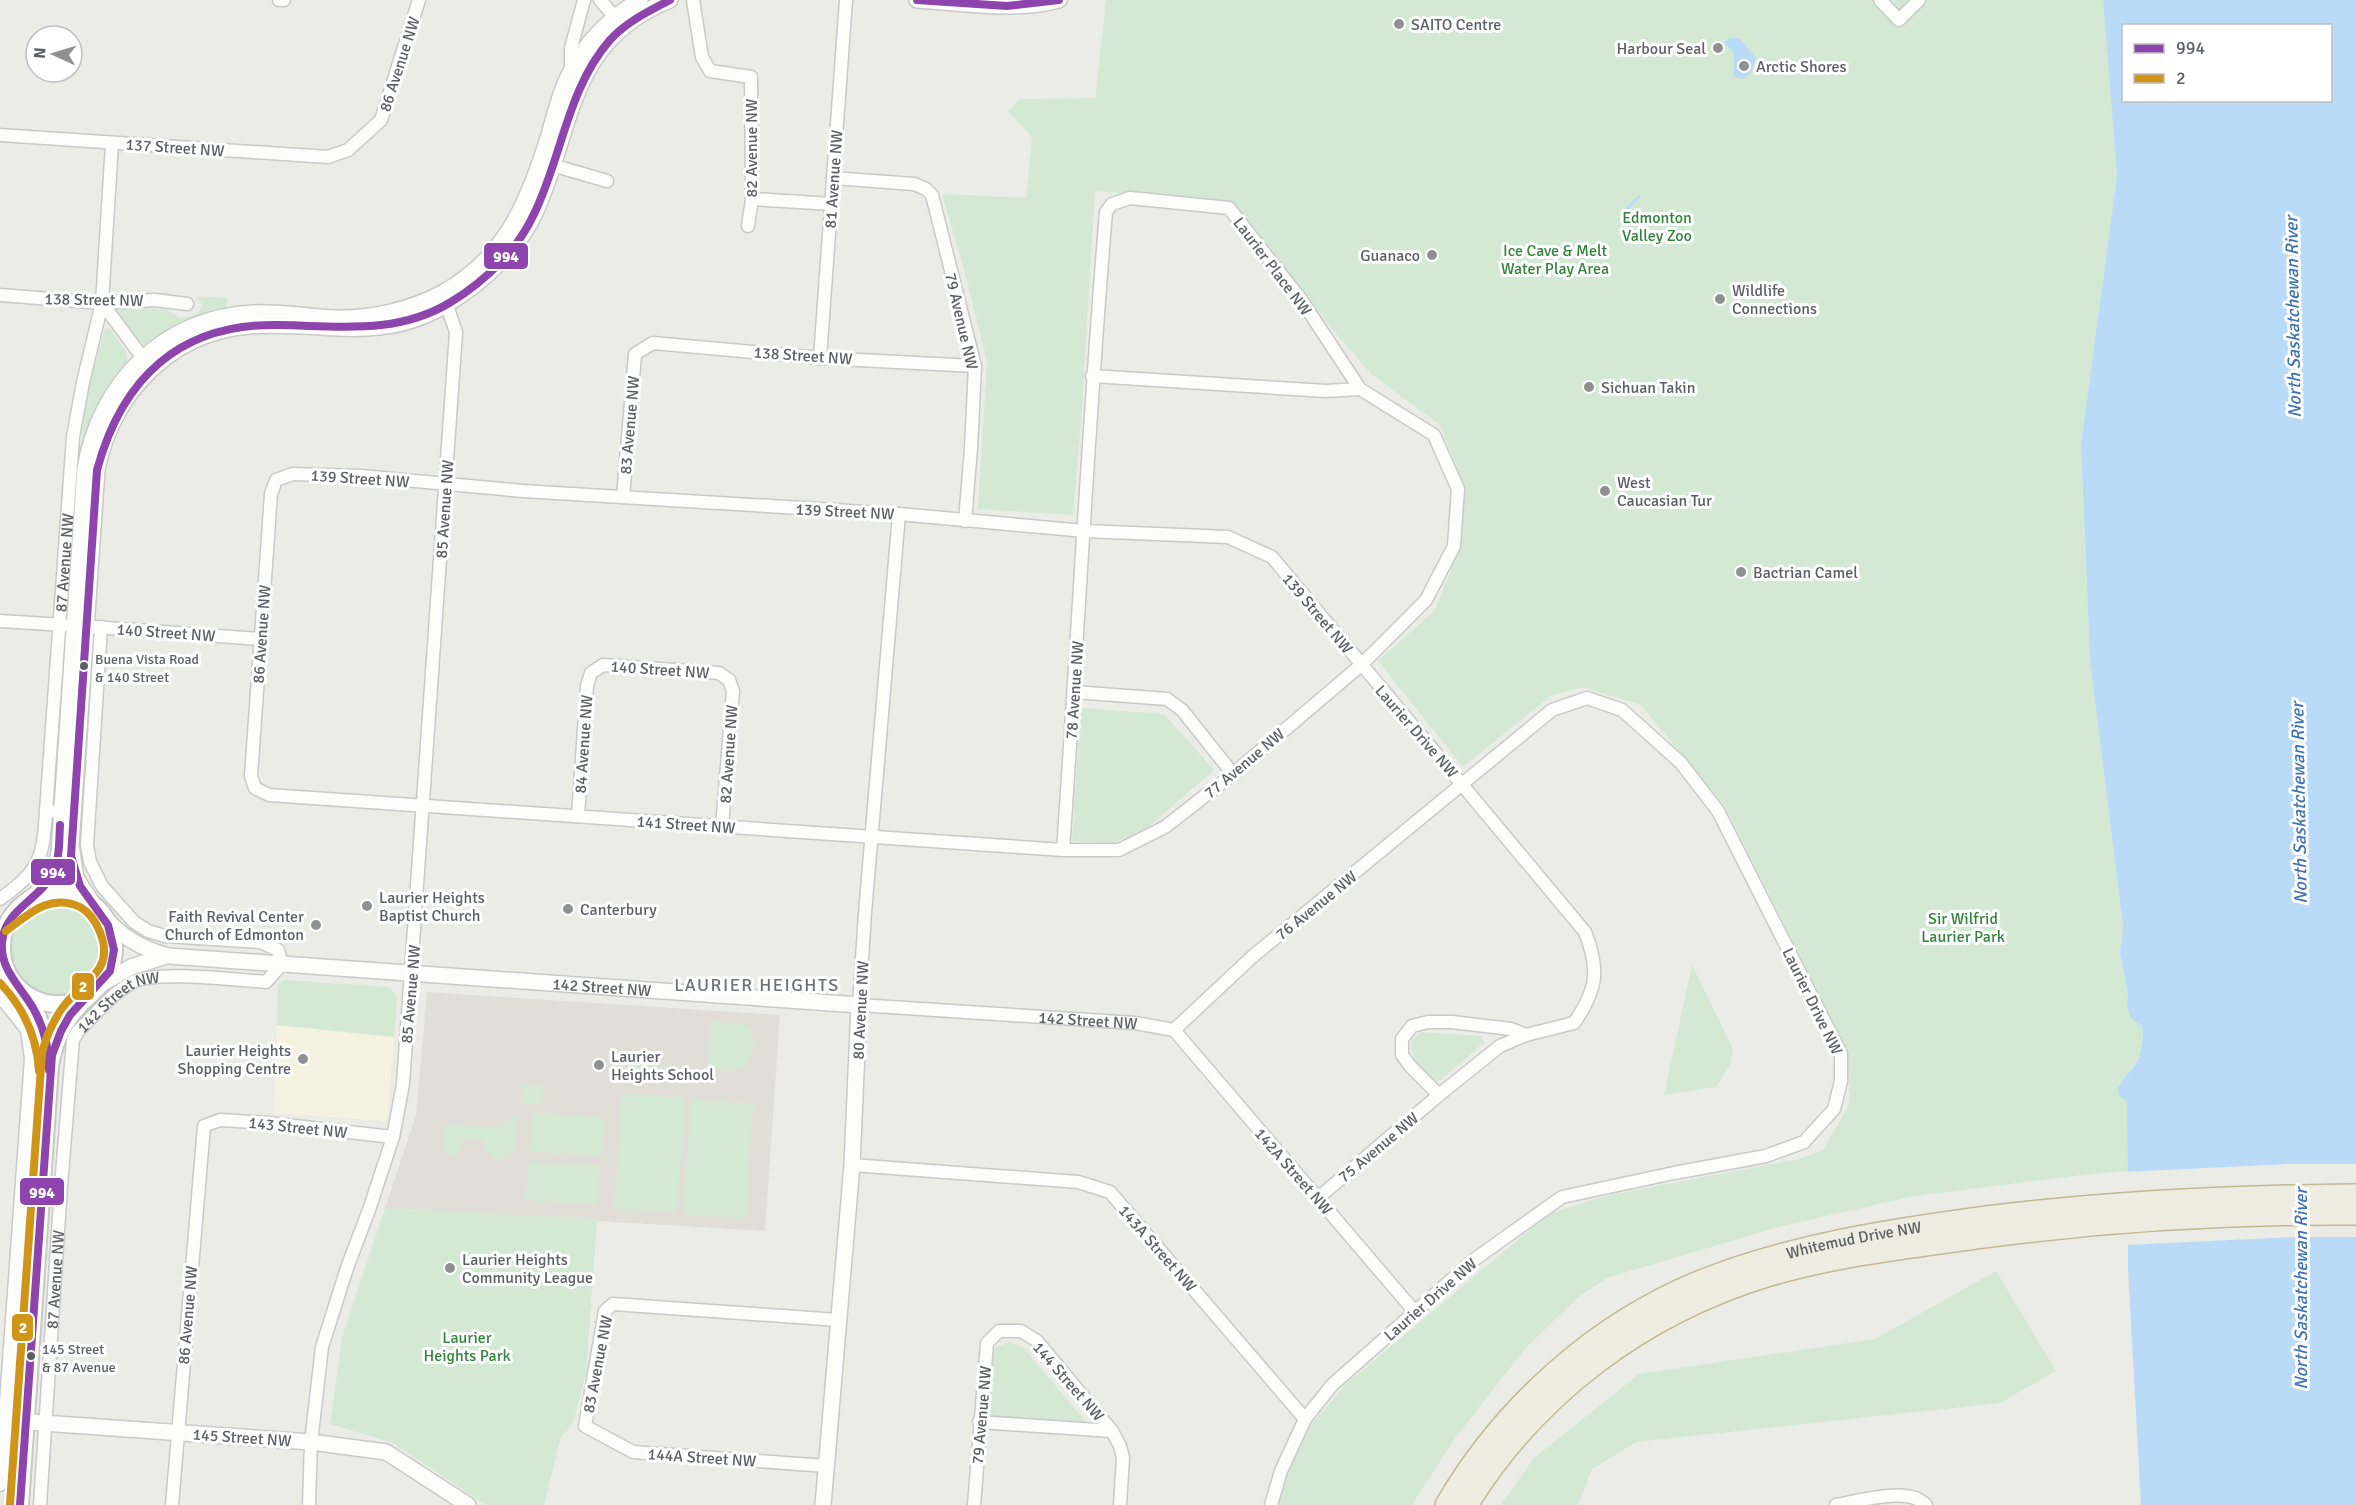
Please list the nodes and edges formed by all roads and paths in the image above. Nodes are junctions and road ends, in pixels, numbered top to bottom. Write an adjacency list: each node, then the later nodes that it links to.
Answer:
1 (279, 0): 2 (street)
2 (284, 0)
3 (419, 0): 18 (street, 86 Avenue NW)
4 (584, 0): 15 (street)
5 (600, 0): 14 (street)
6 (640, 0): 14 (street)
7 (670, 0): 14 (street)
8 (693, 0): 22 (street, 82 Avenue NW)
9 (846, 0): 20 (street, 81 Avenue NW)
10 (917, 0): 11 (street)
11 (1059, 0)
12 (1880, 0): 13 (street)
13 (1919, 0)
14 (619, 22): 15 (street); 19 (street)
15 (571, 72): 19 (street)
16 (0, 135): 17 (street, 137 Street NW)
17 (112, 143): 18 (street, 137 Street NW); 27 (street, 87 Avenue NW)
18 (348, 150)
19 (547, 163): 21 (street); 26 (street)
20 (833, 178): 23 (street, 81 Avenue NW); 32 (street, 79 Avenue NW)
21 (607, 181)
22 (752, 199): 23 (street); 24 (street, 82 Avenue NW)
23 (832, 204): 30 (street, 81 Avenue NW)
24 (748, 226)
25 (0, 295): 27 (street, 138 Street NW)
26 (445, 299): 31 (street); 36 (street, 85 Avenue NW)
27 (102, 303): 28 (street, 138 Street NW); 31 (street); 42 (street, 87 Avenue NW)
28 (187, 304)
29 (635, 354): 30 (street, 138 Street NW); 37 (street, 83 Avenue NW)
30 (820, 358): 32 (street, 138 Street NW)
31 (146, 363): 42 (street)
32 (975, 366): 39 (street, 79 Avenue NW)
33 (1092, 376): 34 (street); 34 (street, Laurier Place NW); 40 (street, Laurier Place NW)
34 (1360, 389): 44 (street, Laurier Place NW)
35 (276, 480): 36 (street, 139 Street NW); 43 (street, 86 Avenue NW)
36 (446, 485): 37 (street, 139 Street NW); 51 (street, 85 Avenue NW)
37 (623, 496): 38 (street, 139 Street NW)
38 (899, 514): 39 (street, 139 Street NW); 55 (street, 80 Avenue NW)
39 (965, 520): 40 (street, 139 Street NW)
40 (1085, 531): 44 (street, 139 Street NW); 47 (street, 78 Avenue NW)
41 (0, 621): 42 (street, 140 Street NW)
42 (80, 626): 43 (street, 140 Street NW); 52 (street); 60 (street, 142 Street NW); 64 (street, 87 Avenue NW)
43 (260, 639): 50 (street, 86 Avenue NW)
44 (1361, 665): 48 (street, 77 Avenue NW); 49 (street, Laurier Drive NW)
45 (591, 673): 46 (street, 140 Street NW); 53 (street, 84 Avenue NW)
46 (729, 680): 54 (street, 82 Avenue NW)
47 (1074, 692): 48 (street); 56 (street, 78 Avenue NW)
48 (1233, 774): 57 (street, 77 Avenue NW)
49 (1463, 783): 71 (street, 76 Avenue NW); 72 (street, 75 Avenue NW); 84 (street, Laurier Drive NW)
50 (255, 788): 51 (street, 141 Street NW)
51 (424, 806): 53 (street, 141 Street NW); 66 (street, 85 Avenue NW)
52 (54, 811): 58 (street); 59 (street)
53 (578, 816): 54 (street, 141 Street NW)
54 (722, 827): 55 (street, 141 Street NW)
55 (872, 838): 56 (street, 141 Street NW); 70 (street, 80 Avenue NW)
56 (1063, 850): 57 (street, 141 Street NW)
57 (1119, 850)
58 (0, 899)
59 (28, 900): 60 (main road); 61 (main road)
60 (96, 907): 63 (street, 142 Street NW); 68 (main road)
61 (14, 912): 62 (main road); 67 (main road)
62 (0, 922)
63 (169, 956): 64 (street, 142 Street NW); 68 (street, 142 Street NW)
64 (282, 964): 66 (street, 142 Street NW); 73 (street, 142 Street NW)
65 (0, 968): 67 (main road)
66 (412, 973): 70 (street, 142 Street NW); 78 (street, 85 Avenue NW)
67 (17, 987): 68 (main road); 74 (main road, 87 Avenue NW)
68 (97, 988): 74 (main road, 87 Avenue NW)
69 (0, 996): 88 (street)
70 (860, 1005): 71 (street, 142 Street NW); 79 (street, 80 Avenue NW)
71 (1174, 1030): 81 (street, 142A Street NW)
72 (1526, 1035): 76 (street, 75 Avenue NW); 76 (street, 75 Avenue NW)
73 (71, 1052): 75 (street, 87 Avenue NW)
74 (49, 1077): 75 (street); 89 (main road, 87 Avenue NW)
75 (69, 1078): 91 (street, 87 Avenue NW)
76 (1439, 1095): 81 (street, 75 Avenue NW)
77 (204, 1126): 78 (street, 143 Street NW); 94 (street, 86 Avenue NW)
78 (393, 1137): 95 (street, 85 Avenue NW)
79 (852, 1165): 85 (street, 80 Avenue NW); 87 (street, 143A Street NW)
80 (2356, 1195): 83 (highway, Whitemud Drive NW)
81 (1318, 1198): 84 (street, 142A Street NW)
82 (2356, 1214): 83 (highway, Whitemud Drive NW)
83 (2078, 1216): 107 (highway, Whitemud Drive NW); 108 (highway, Whitemud Drive NW)
84 (1415, 1312): 87 (street, Laurier Drive NW)
85 (838, 1320): 92 (street, 83 Avenue NW); 96 (street, 80 Avenue NW)
86 (999, 1330): 90 (street, 79 Avenue NW); 93 (street, 144 Street NW)
87 (1305, 1419): 106 (street, Laurier Drive NW)
88 (2, 1420): 89 (street, 145 Street NW); 97 (street)
89 (25, 1422): 91 (street, 145 Street NW); 98 (main road, 87 Avenue NW)
90 (979, 1422): 93 (street, 144 Street NW); 104 (street, 79 Avenue NW)
91 (45, 1423): 94 (street, 145 Street NW); 99 (street, 87 Avenue NW)
92 (585, 1426): 96 (street, 144A Street NW)
93 (1112, 1431): 105 (street)
94 (177, 1433): 95 (street, 145 Street NW); 100 (street, 86 Avenue NW)
95 (311, 1443): 101 (street, 85 Avenue NW); 102 (street, 145 Street NW)
96 (826, 1466): 103 (street, 80 Avenue NW)
97 (0, 1485)
98 (20, 1505)
99 (40, 1505)
100 (172, 1505)
101 (309, 1505)
102 (468, 1505)
103 (823, 1505)
104 (974, 1505)
105 (1120, 1505)
106 (1271, 1505)
107 (1446, 1505)
108 (1467, 1505)
109 (1836, 1505): 110 (street)
110 (1926, 1505)

